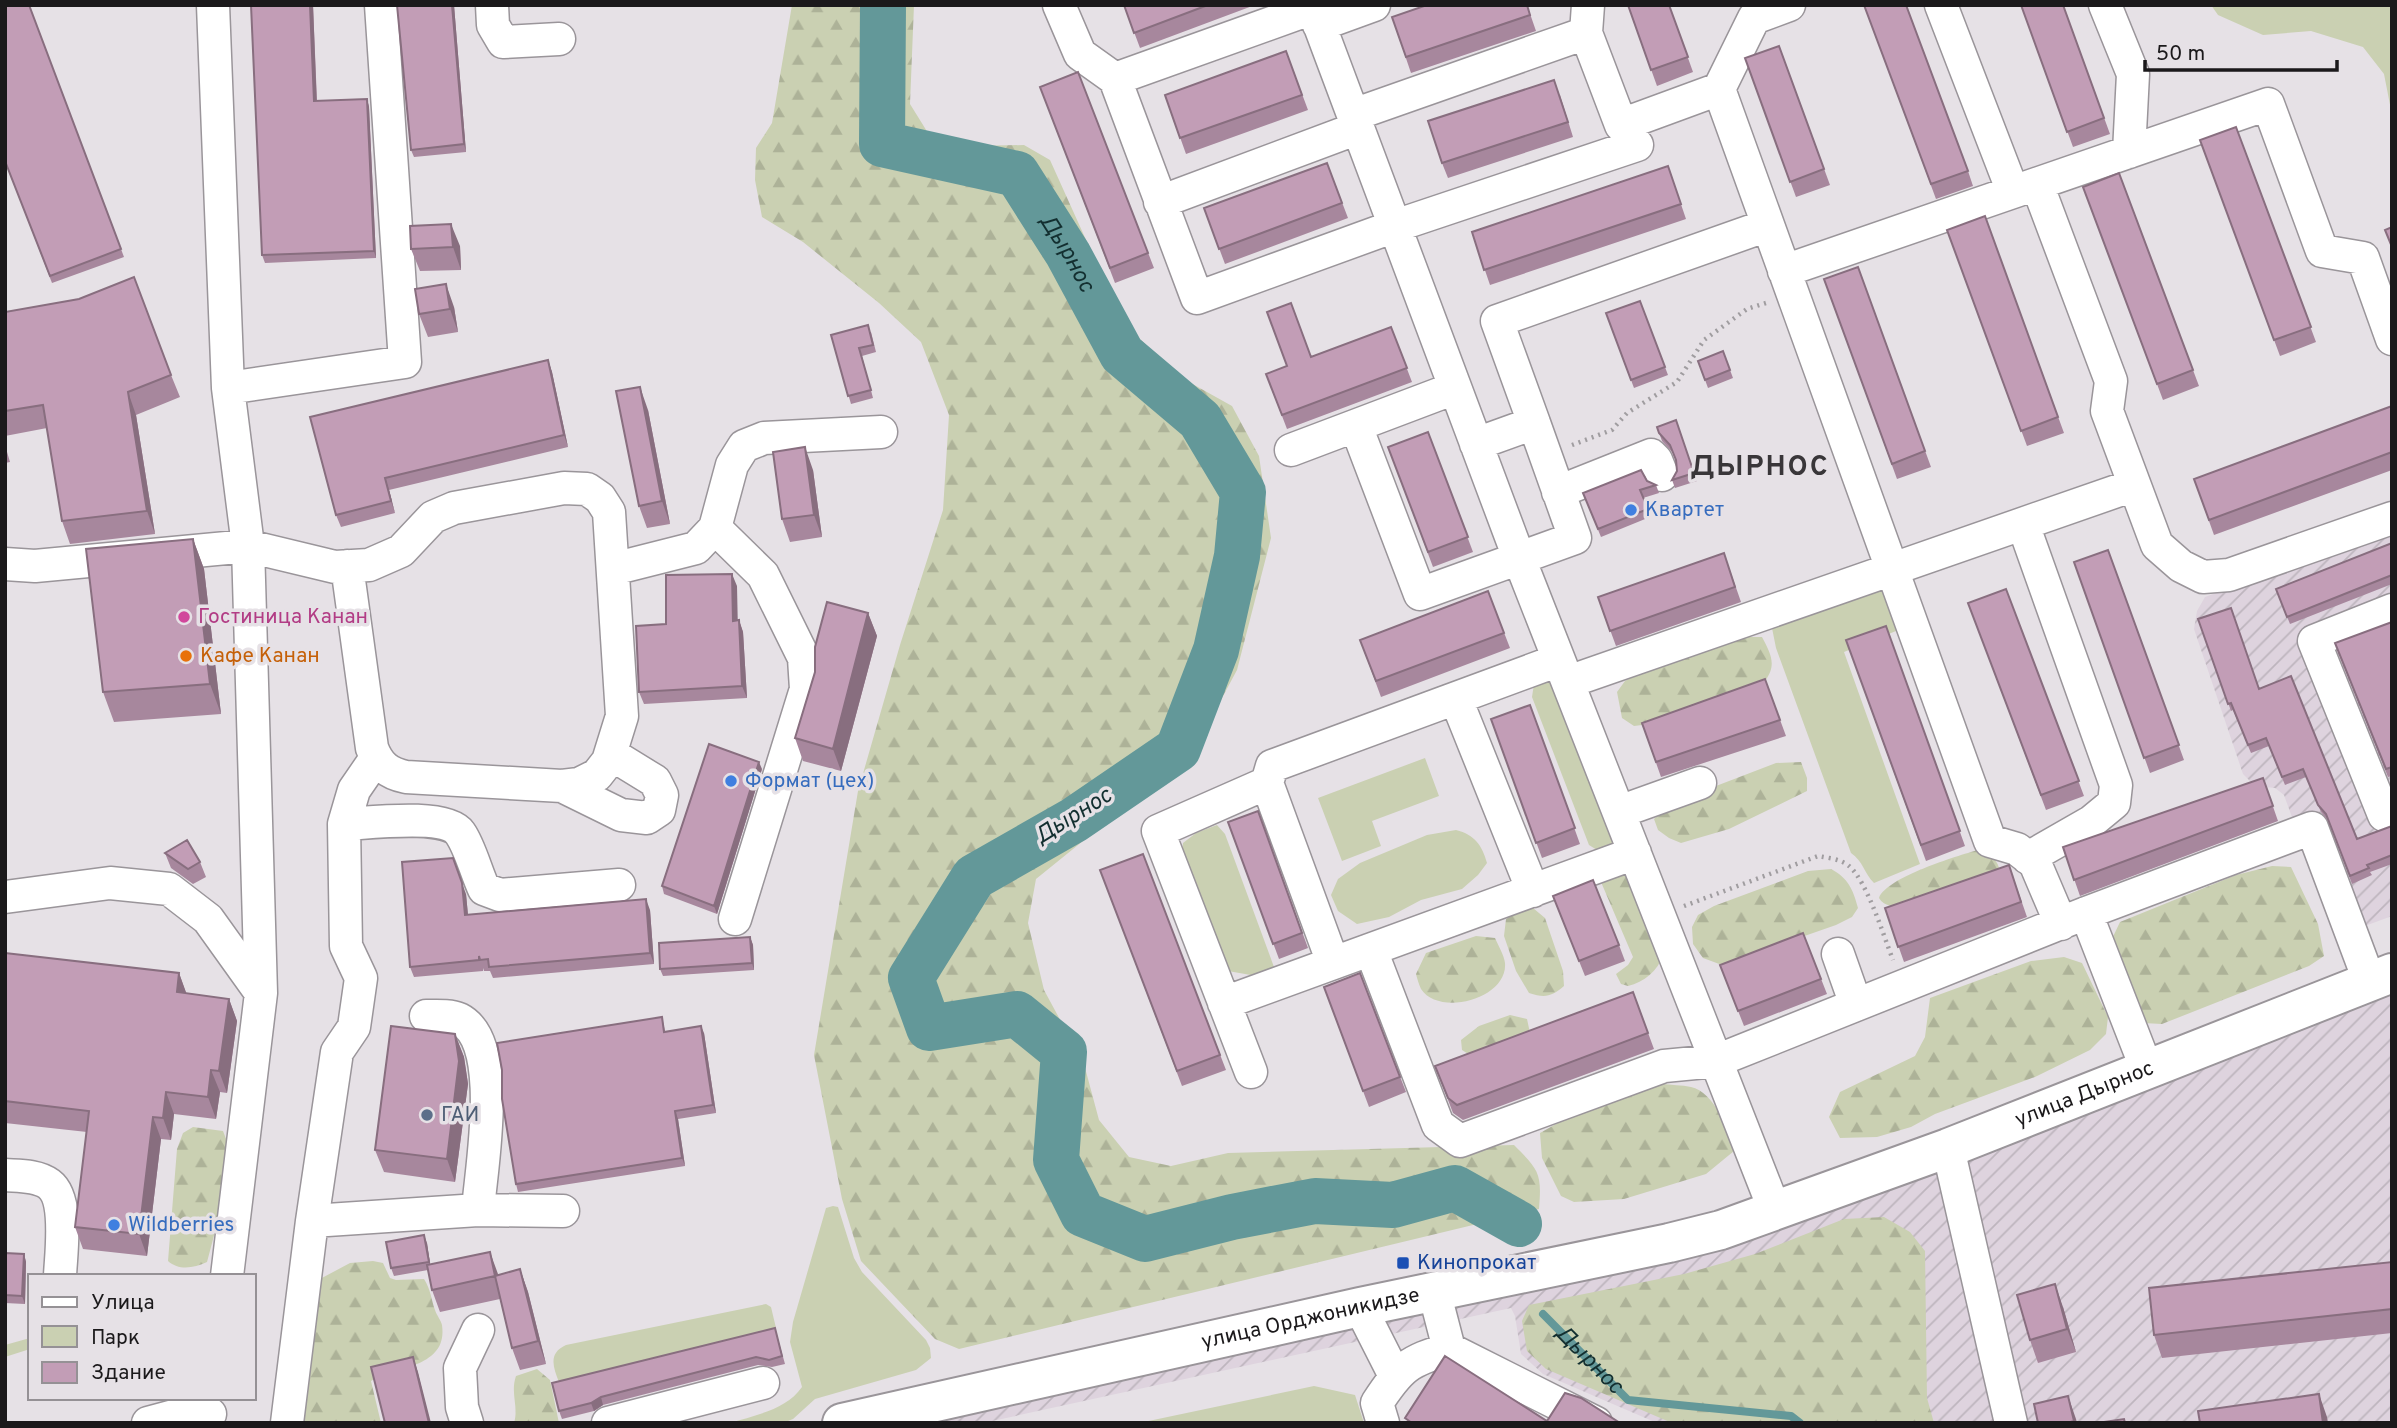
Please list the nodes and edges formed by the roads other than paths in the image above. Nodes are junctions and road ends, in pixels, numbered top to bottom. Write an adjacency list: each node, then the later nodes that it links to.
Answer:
1 (213, 5): 23 (street)
2 (381, 5): 23 (street)
3 (492, 5): 11 (street)
4 (1059, 5): 12 (street)
5 (1374, 5): 9 (street)
6 (1789, 5): 13 (street)
7 (1941, 5): 17 (street)
8 (2105, 5): 16 (street)
9 (1314, 13): 12 (street); 14 (street)
10 (1587, 19): 14 (street); 15 (street)
11 (559, 39)
12 (1115, 79): 18 (street)
13 (1719, 89): 15 (street); 19 (street)
14 (1355, 121): 18 (street); 20 (street)
15 (1621, 125): 20 (street)
16 (2129, 152): 17 (street); 22 (street)
17 (2025, 188): 21 (street); 31 (street)
18 (1160, 202): 20 (street)
19 (1768, 225): 21 (street); 25 (street)
20 (1395, 226): 24 (street)
21 (1788, 282): 41 (street)
22 (2392, 339)
23 (228, 388): 36 (street)
24 (1455, 388): 26 (street); 28 (street)
25 (1534, 423): 28 (street); 32 (street)
26 (1356, 426): 29 (street); 37 (street)
27 (881, 432): 35 (street)
28 (1476, 444): 37 (street)
29 (1290, 450)
30 (1662, 475): 32 (street)
31 (2134, 485): 33 (street); 34 (street)
32 (1558, 492): 37 (street)
33 (2392, 518)
34 (2023, 524): 41 (street); 54 (street)
35 (715, 528): 40 (street); 59 (street)
36 (248, 545): 38 (street); 39 (street); 64 (street)
37 (1519, 558): 43 (street)
38 (5, 564)
39 (347, 566): 40 (street); 46 (street)
40 (613, 569): 45 (street)
41 (1892, 569): 43 (street); 54 (street)
42 (2392, 610): 51 (street)
43 (1564, 671): 44 (street); 50 (street)
44 (1456, 699): 47 (street); 56 (street)
45 (611, 754): 49 (street); 49 (street)
46 (376, 758): 49 (street); 52 (street)
47 (1266, 783): 62 (street); 65 (street)
48 (1700, 783): 50 (street)
49 (562, 786)
50 (1619, 812): 53 (street)
51 (2392, 812)
52 (344, 824): 55 (street); 76 (street)
53 (1635, 853): 56 (street); 68 (street)
54 (2028, 858): 58 (street)
55 (619, 885)
56 (1532, 891): 60 (street)
57 (5, 897): 64 (street)
58 (2073, 918): 63 (street); 66 (street); 69 (street)
59 (735, 919)
60 (1371, 950): 62 (street); 68 (street)
61 (1838, 954): 66 (street)
62 (1333, 963): 65 (street)
63 (2381, 978): 69 (main road, улица Дырнос)
64 (261, 993): 78 (street)
65 (1224, 1003): 70 (street)
66 (1856, 1005): 68 (street)
67 (426, 1016): 73 (street)
68 (1716, 1061): 75 (street)
69 (2147, 1070): 71 (main road, улица Дырнос)
70 (1251, 1072)
71 (1948, 1148): 75 (main road, улица Дырнос); 93 (street)
72 (5, 1175): 77 (street)
73 (478, 1210): 74 (street); 76 (street)
74 (563, 1211)
75 (1775, 1211): 79 (main road, улица Орджоникидзе)
76 (312, 1220): 87 (street)
77 (60, 1274)
78 (227, 1274)
79 (1434, 1292): 80 (main road, улица Орджоникидзе); 82 (street)
80 (1360, 1307): 83 (street); 90 (main road, улица Орджоникидзе)
81 (478, 1330): 88 (street)
82 (1448, 1349): 83 (street); 92 (street)
83 (1395, 1376): 91 (street)
84 (763, 1383): 89 (street)
85 (210, 1412): 86 (street)
86 (148, 1423)
87 (287, 1423)
88 (467, 1423)
89 (608, 1423)
90 (842, 1423)
91 (1383, 1423)
92 (1596, 1423)
93 (2011, 1423)

